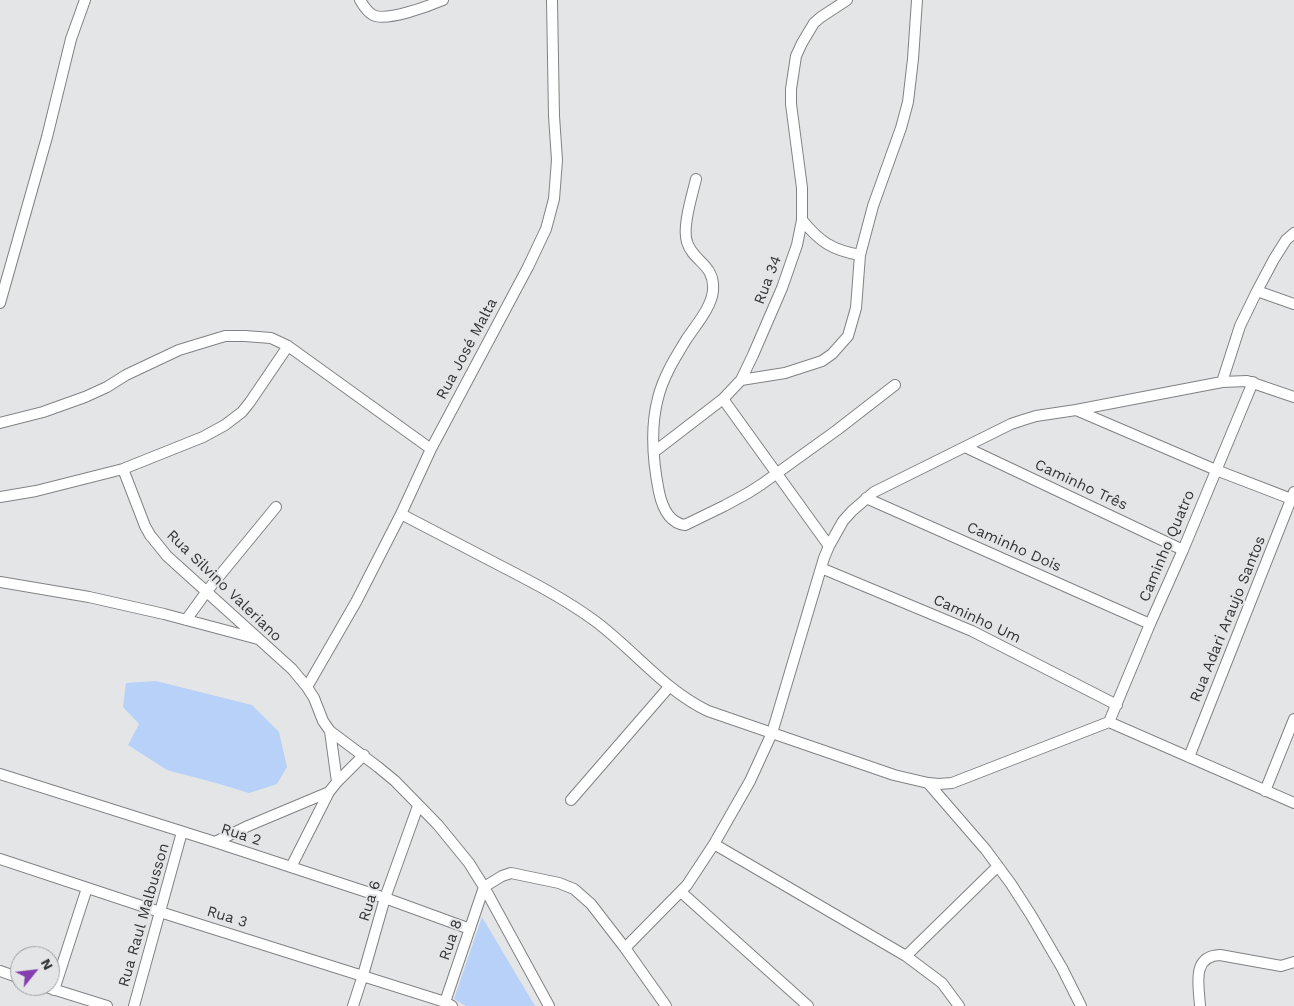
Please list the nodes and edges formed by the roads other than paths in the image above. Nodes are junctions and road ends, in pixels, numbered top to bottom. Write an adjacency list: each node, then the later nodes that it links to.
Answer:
1 (85, 0): 12 (street)
2 (360, 0): 3 (street)
3 (443, 0)
4 (552, 0): 24 (street, Rua José Malta)
5 (847, 0): 8 (street, Rua 34)
6 (917, 0): 10 (street)
7 (696, 179): 25 (street)
8 (802, 220): 10 (street); 15 (street, Rua 34)
9 (1294, 232): 11 (street)
10 (860, 255): 15 (street)
11 (1257, 291): 13 (street); 16 (street)
12 (0, 302)
13 (1294, 304)
14 (288, 346): 22 (street); 24 (street); 26 (street)
15 (740, 380): 20 (street, Rua 34)
16 (1222, 382): 17 (street); 21 (street)
17 (1253, 382): 19 (street); 27 (street, Caminho Quatro)
18 (896, 385): 28 (street)
19 (1294, 397)
20 (723, 399): 25 (street, Rua 34); 28 (street)
21 (1076, 410): 23 (street); 27 (street)
22 (0, 423)
23 (965, 447): 31 (street); 35 (street, Caminho Três)
24 (431, 449): 33 (street, Rua José Malta)
25 (654, 452): 28 (street)
26 (123, 469): 29 (street); 38 (street, Rua Silvino Valeriano)
27 (1216, 470): 30 (street); 35 (street, Caminho Quatro)
28 (777, 473): 34 (street)
29 (0, 497)
30 (1293, 497): 50 (street, Rua Adari Araujo Santos)
31 (866, 498): 34 (street); 40 (street, Caminho Dois)
32 (276, 507): 38 (street)
33 (401, 514): 42 (street, Rua José Malta); 43 (street)
34 (829, 546): 36 (street)
35 (1183, 550): 40 (street, Caminho Quatro)
36 (821, 568): 44 (street, Caminho Um); 48 (street)
37 (0, 582): 39 (street)
38 (207, 592): 39 (street); 41 (street, Rua Silvino Valeriano)
39 (186, 620): 41 (street)
40 (1150, 624): 44 (street, Caminho Quatro)
41 (259, 640): 42 (street, Rua Silvino Valeriano)
42 (307, 687): 47 (street, Rua Silvino Valeriano)
43 (669, 687): 48 (street); 56 (street)
44 (1117, 705): 46 (street, Caminho Quatro)
45 (1294, 718): 54 (street)
46 (1110, 722): 50 (street); 53 (street)
47 (330, 731): 49 (street); 52 (street)
48 (772, 732): 53 (street); 61 (street)
49 (364, 755): 52 (street); 58 (street)
50 (1189, 757): 54 (street)
51 (0, 774): 59 (street, Rua 2)
52 (337, 782): 55 (street)
53 (928, 784): 63 (street)
54 (1265, 791): 57 (street)
55 (329, 792): 60 (street); 64 (street)
56 (571, 800)
57 (1294, 804)
58 (418, 806): 66 (street); 68 (street, Rua 6)
59 (182, 832): 60 (street, Rua 2); 69 (street, Rua Raul Malbusson)
60 (215, 842): 64 (street, Rua 2)
61 (714, 844): 67 (street); 72 (street)
62 (0, 859): 65 (street, Rua 3)
63 (998, 866): 72 (street); 85 (street)
64 (291, 867): 68 (street, Rua 2)
65 (87, 888): 69 (street, Rua 3); 74 (street)
66 (484, 888): 70 (street, Rua 8); 71 (street); 81 (street)
67 (681, 892): 71 (street); 83 (street)
68 (386, 898): 70 (street, Rua 2); 75 (street, Rua 6)
69 (160, 912): 75 (street, Rua 3); 79 (street, Rua Raul Malbusson)
70 (470, 929): 77 (street, Rua 8)
71 (625, 948): 82 (street)
72 (906, 956): 84 (street)
73 (1294, 962): 86 (street)
74 (60, 971)
75 (363, 975): 77 (street, Rua 3); 80 (street, Rua 6)
76 (60, 992): 78 (street)
77 (449, 1004)
78 (107, 1006)
79 (134, 1006)
80 (353, 1006)
81 (549, 1006)
82 (666, 1006)
83 (808, 1006)
84 (959, 1006)
85 (1081, 1006)
86 (1200, 1006)

